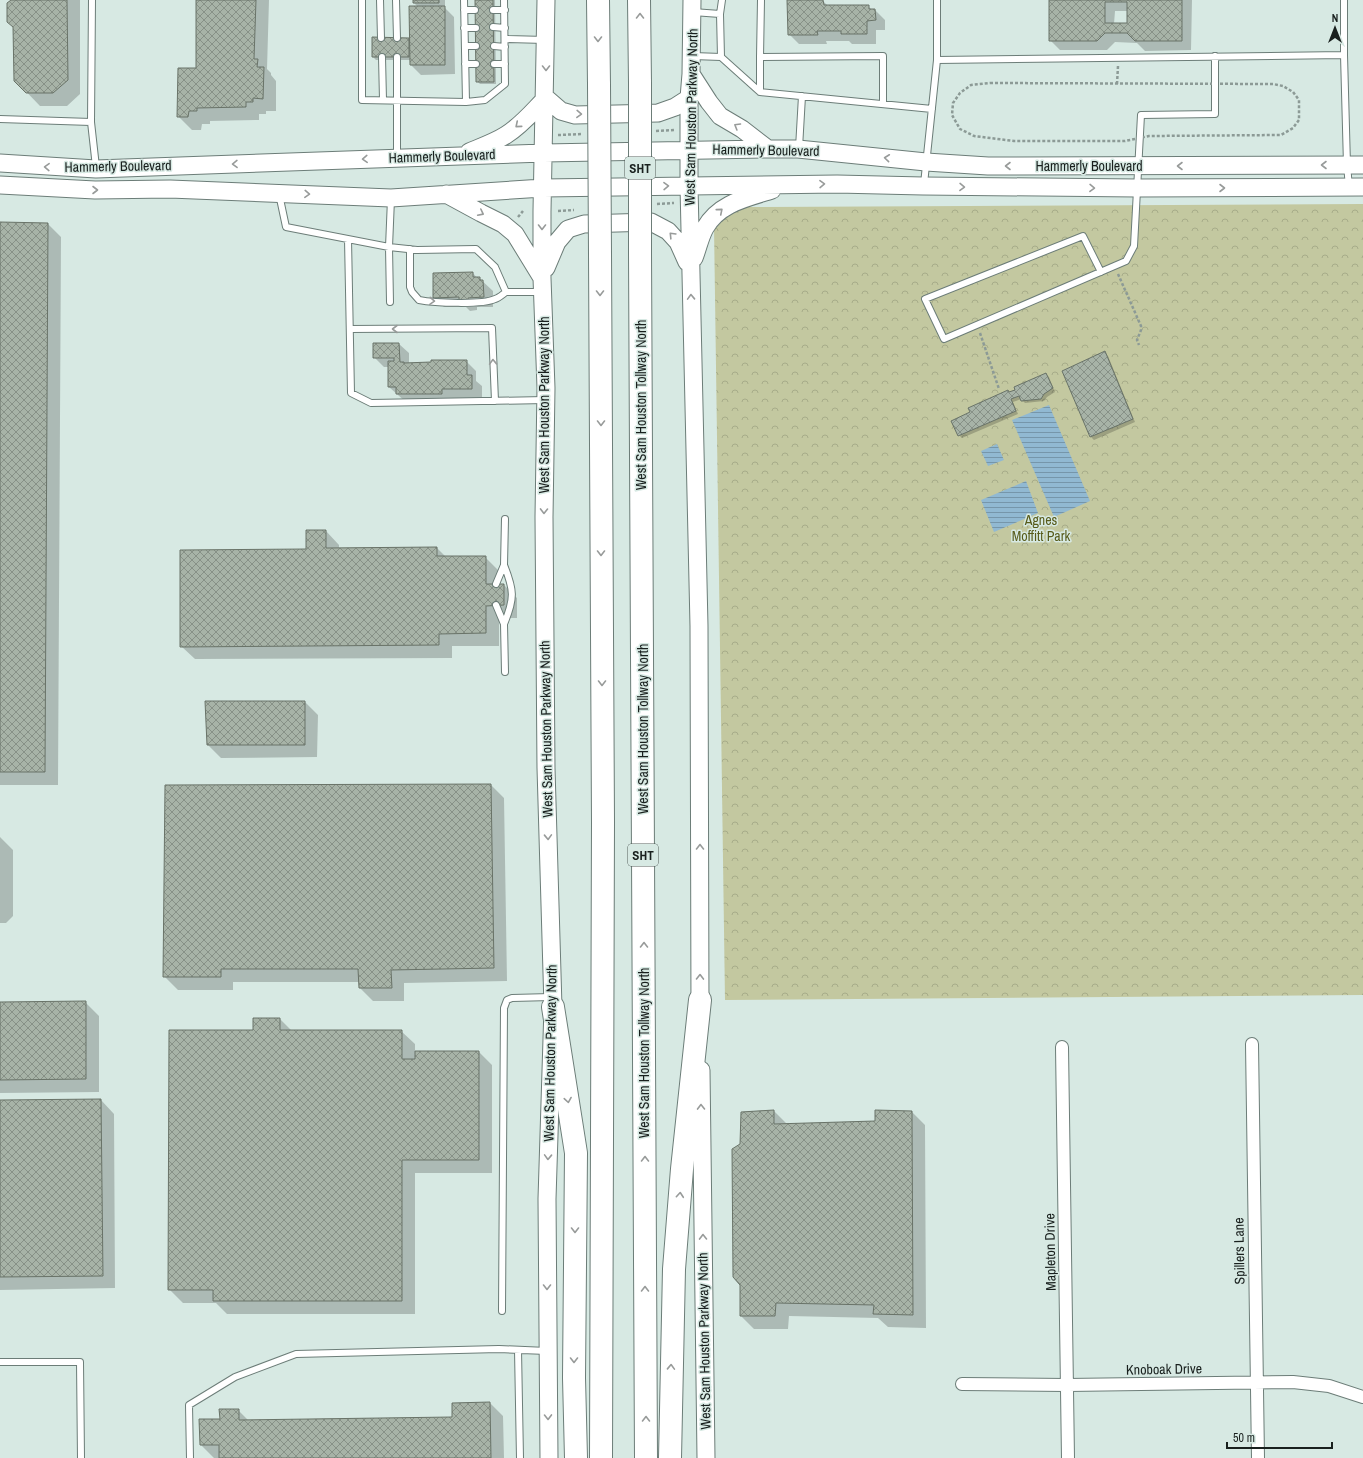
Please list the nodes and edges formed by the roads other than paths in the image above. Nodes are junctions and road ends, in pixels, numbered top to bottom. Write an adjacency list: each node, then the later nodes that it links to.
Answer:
1 (92, 0): 55 (lane)
2 (362, 0): 49 (lane)
3 (380, 0): 24 (lane)
4 (396, 0): 25 (lane)
5 (464, 0): 15 (lane)
6 (504, 0): 18 (lane)
7 (546, 0): 27 (main road, West Sam Houston Parkway North)
8 (598, 0): 111 (highway, one-way to 111, bridge)
9 (640, 0): 112 (highway, West Sam Houston Tollway North / SHT, one-way to 9, bridge)
10 (722, 0): 19 (lane)
11 (761, 0): 34 (lane)
12 (937, 0): 39 (lane)
13 (1344, 0): 32 (lane)
14 (692, 6): 19 (lane); 33 (main road, West Sam Houston Parkway North)
15 (464, 10): 16 (lane); 21 (lane)
16 (475, 10)
17 (493, 10): 18 (lane)
18 (504, 10): 23 (lane)
19 (720, 14): 38 (lane)
20 (493, 27): 23 (lane)
21 (464, 28): 22 (lane); 28 (lane)
22 (476, 28)
23 (504, 28): 26 (lane)
24 (381, 38)
25 (397, 38)
26 (505, 39): 27 (lane); 31 (lane)
27 (546, 40): 47 (main road, West Sam Houston Parkway North, one-way to 47)
28 (465, 46): 29 (lane); 40 (lane)
29 (476, 46)
30 (494, 46): 31 (lane)
31 (505, 47): 43 (lane)
32 (1344, 55): 35 (lane); 64 (lane)
33 (691, 56): 38 (lane); 44 (main road, West Sam Houston Parkway North)
34 (760, 56): 45 (lane); 52 (lane)
35 (1215, 56): 39 (lane); 65 (lane)
36 (382, 57): 49 (lane)
37 (397, 57): 50 (lane)
38 (721, 57): 45 (lane)
39 (937, 60): 53 (lane)
40 (465, 64): 41 (lane); 51 (lane)
41 (476, 64)
42 (494, 64): 43 (lane)
43 (505, 64): 51 (lane)
44 (691, 74): 48 (main road, West Sam Houston Parkway North); 57 (main road, one-way to 44)
45 (760, 92): 46 (lane)
46 (802, 96): 52 (lane); 58 (lane)
47 (546, 98): 48 (main road, one-way to 48); 59 (main road, West Sam Houston Parkway North); 60 (main road, one-way to 60)
48 (689, 98): 56 (main road, West Sam Houston Parkway North)
49 (383, 100): 50 (lane)
50 (398, 100): 51 (lane); 61 (lane)
51 (466, 102)
52 (883, 104): 53 (lane)
53 (932, 109): 62 (lane)
54 (0, 119): 55 (lane)
55 (91, 122): 66 (lane)
56 (690, 149): 57 (main road, Hammerly Boulevard); 59 (main road, Hammerly Boulevard); 69 (main road, West Sam Houston Parkway North)
57 (768, 149): 58 (main road, Hammerly Boulevard)
58 (798, 149): 62 (main road, Hammerly Boulevard, one-way to 58)
59 (544, 153): 60 (main road, Hammerly Boulevard); 72 (main road, West Sam Houston Parkway North)
60 (462, 155): 61 (main road, Hammerly Boulevard)
61 (397, 158): 66 (main road, Hammerly Boulevard, one-way to 66)
62 (926, 162): 65 (main road, Hammerly Boulevard, one-way to 62); 70 (lane)
63 (0, 163): 66 (main road, Hammerly Boulevard, one-way to 63)
64 (1355, 165): 65 (main road, Hammerly Boulevard, one-way to 65); 71 (lane)
65 (1139, 166): 73 (lane)
66 (96, 169)
67 (790, 184): 69 (main road, Hammerly Boulevard); 70 (main road, Hammerly Boulevard, one-way to 70); 80 (main road, one-way to 67)
68 (0, 185): 74 (main road, Hammerly Boulevard, one-way to 74)
69 (689, 186): 72 (main road, Hammerly Boulevard, one-way to 69); 80 (main road, West Sam Houston Parkway North)
70 (923, 186): 73 (main road, Hammerly Boulevard, one-way to 73)
71 (1356, 187): 73 (main road, Hammerly Boulevard, one-way to 71)
72 (543, 188): 75 (main road, Hammerly Boulevard); 82 (main road, West Sam Houston Parkway North, one-way to 82)
73 (1137, 188): 81 (lane)
74 (278, 192): 76 (main road, Hammerly Boulevard, one-way to 76); 77 (lane)
75 (446, 194): 76 (main road, Hammerly Boulevard); 82 (main road, one-way to 82)
76 (391, 198): 78 (lane)
77 (348, 239): 78 (lane); 85 (lane)
78 (389, 248): 79 (lane); 84 (lane)
79 (410, 249): 83 (lane); 83 (lane, one-way to 83)
80 (690, 269): 82 (main road, one-way to 82); 94 (main road, West Sam Houston Parkway North, one-way to 80)
81 (1101, 272): 81 (lane)
82 (542, 285): 83 (lane); 87 (main road, West Sam Houston Parkway North)
83 (506, 292)
84 (390, 302)
85 (350, 330): 86 (lane); 86 (lane, one-way to 85)
86 (495, 400): 87 (lane)
87 (546, 400): 95 (main road, West Sam Houston Parkway North, one-way to 95)
88 (505, 519): 89 (lane)
89 (504, 565): 90 (lane); 92 (lane)
90 (496, 584)
91 (496, 605): 92 (lane)
92 (504, 624): 93 (lane)
93 (505, 672)
94 (700, 1000): 113 (highway, one-way to 94); 114 (main road, West Sam Houston Parkway North, one-way to 94)
95 (553, 1002): 98 (lane); 100 (main road, West Sam Houston Parkway North, one-way to 100); 110 (highway, one-way to 110)
96 (1252, 1044): 102 (street, Spillers Lane)
97 (1062, 1046): 104 (street, Mapleton Drive)
98 (502, 1311)
99 (518, 1350): 100 (lane); 107 (lane); 108 (lane)
100 (547, 1351): 109 (main road, West Sam Houston Parkway North, one-way to 109)
101 (0, 1362): 106 (lane)
102 (1256, 1383): 104 (street, Knoboak Drive); 105 (street, Knoboak Drive); 116 (street, Spillers Lane)
103 (962, 1384): 104 (street, Knoboak Drive)
104 (1067, 1385): 115 (street, Mapleton Drive)
105 (1363, 1397)
106 (81, 1458)
107 (190, 1458)
108 (520, 1458)
109 (549, 1458)
110 (576, 1458)
111 (601, 1458)
112 (646, 1458)
113 (670, 1458)
114 (706, 1458)
115 (1068, 1458)
116 (1258, 1458)

